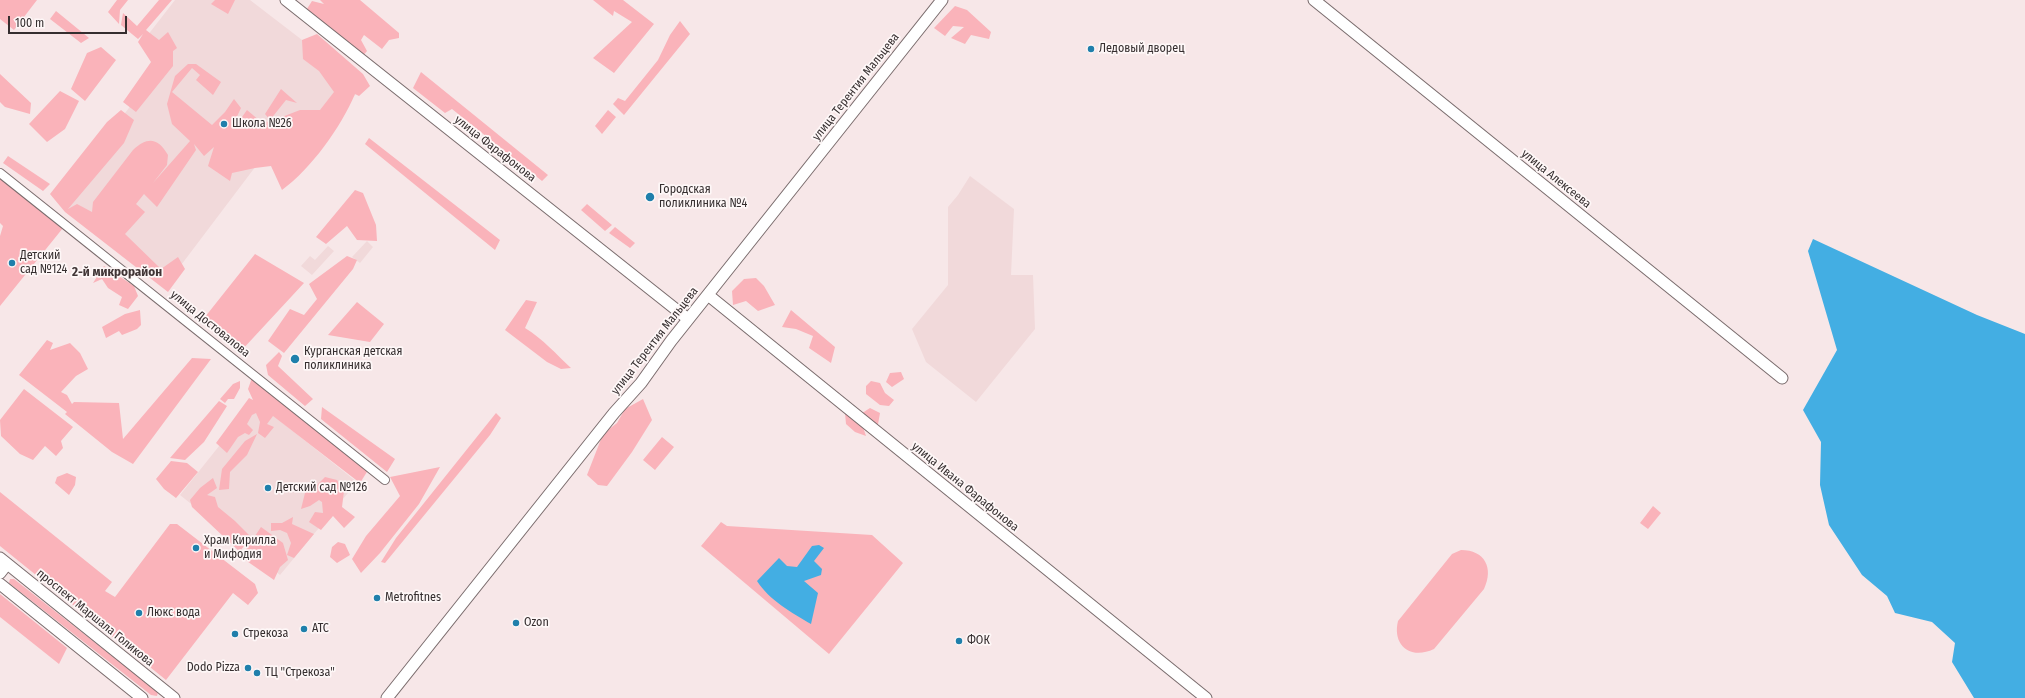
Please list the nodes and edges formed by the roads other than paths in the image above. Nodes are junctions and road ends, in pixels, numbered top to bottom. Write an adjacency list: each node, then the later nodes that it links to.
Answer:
1 (286, 0): 6 (street, улица Фарафонова)
2 (942, 0): 5 (street, улица Терентия Мальцева)
3 (1314, 0): 7 (street, улица Алексеева)
4 (0, 173): 8 (street, улица Достовалова)
5 (708, 295): 6 (street, улица Терентия Мальцева); 15 (street, улица Ивана Фарафонова)
6 (688, 319): 14 (street, улица Терентия Мальцева)
7 (1782, 378)
8 (385, 480)
9 (4, 561): 10 (street); 12 (street, проспект Маршала Голикова)
10 (0, 573)
11 (0, 584): 13 (street)
12 (171, 697)
13 (142, 698)
14 (387, 698)
15 (1206, 698)

